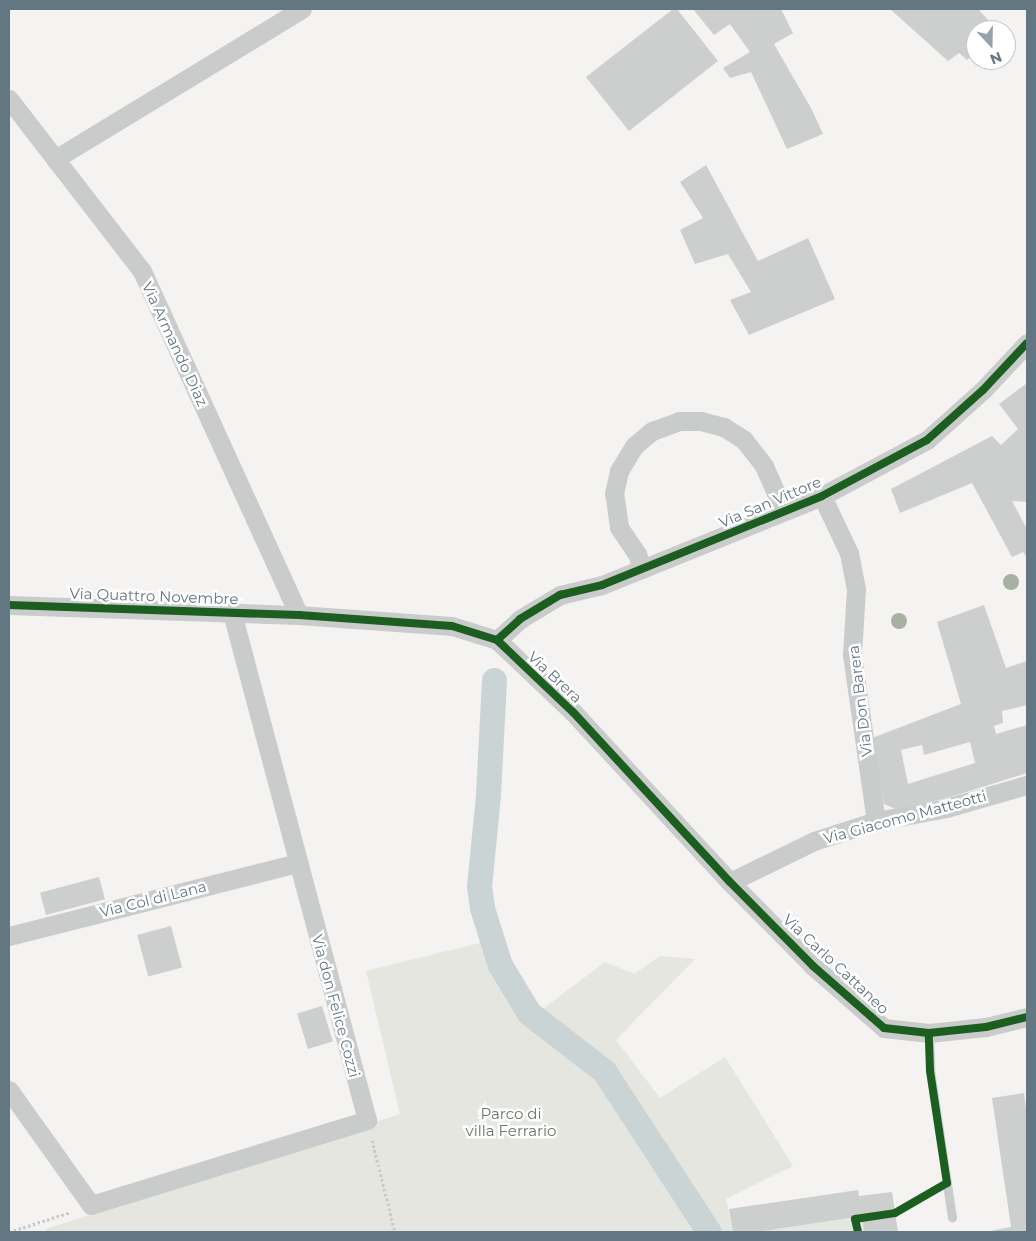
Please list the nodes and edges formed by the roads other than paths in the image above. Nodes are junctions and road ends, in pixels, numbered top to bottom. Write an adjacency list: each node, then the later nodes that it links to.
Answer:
1 (302, 9): 3 (street)
2 (9, 99): 3 (street, Via Armando Diaz)
3 (55, 159): 10 (street, Via Armando Diaz)
4 (1027, 343): 5 (street, Via San Vittore)
5 (822, 496): 6 (street, Via San Vittore); 13 (street, Via Don Barera)
6 (784, 511): 7 (street, Via San Vittore); 7 (street)
7 (642, 569): 11 (street, Via San Vittore)
8 (9, 605): 9 (street, Via Quattro Novembre)
9 (232, 613): 10 (street, Via Quattro Novembre); 14 (street, Via don Felice Cozzi)
10 (299, 615): 11 (street, Via Brera)
11 (497, 640): 15 (street, Via Brera)
12 (1027, 785): 13 (street, Via Giacomo Matteotti)
13 (876, 821): 15 (street, Via Giacomo Matteotti)
14 (298, 863): 16 (street, Via Col di Lana); 19 (street, Via don Felice Cozzi)
15 (730, 882): 18 (street, Via Carlo Cattaneo)
16 (9, 936)
17 (1027, 1017): 18 (street, Via Carlo Cattaneo)
18 (929, 1033): 20 (lane)
19 (9, 1090)
20 (952, 1217)

